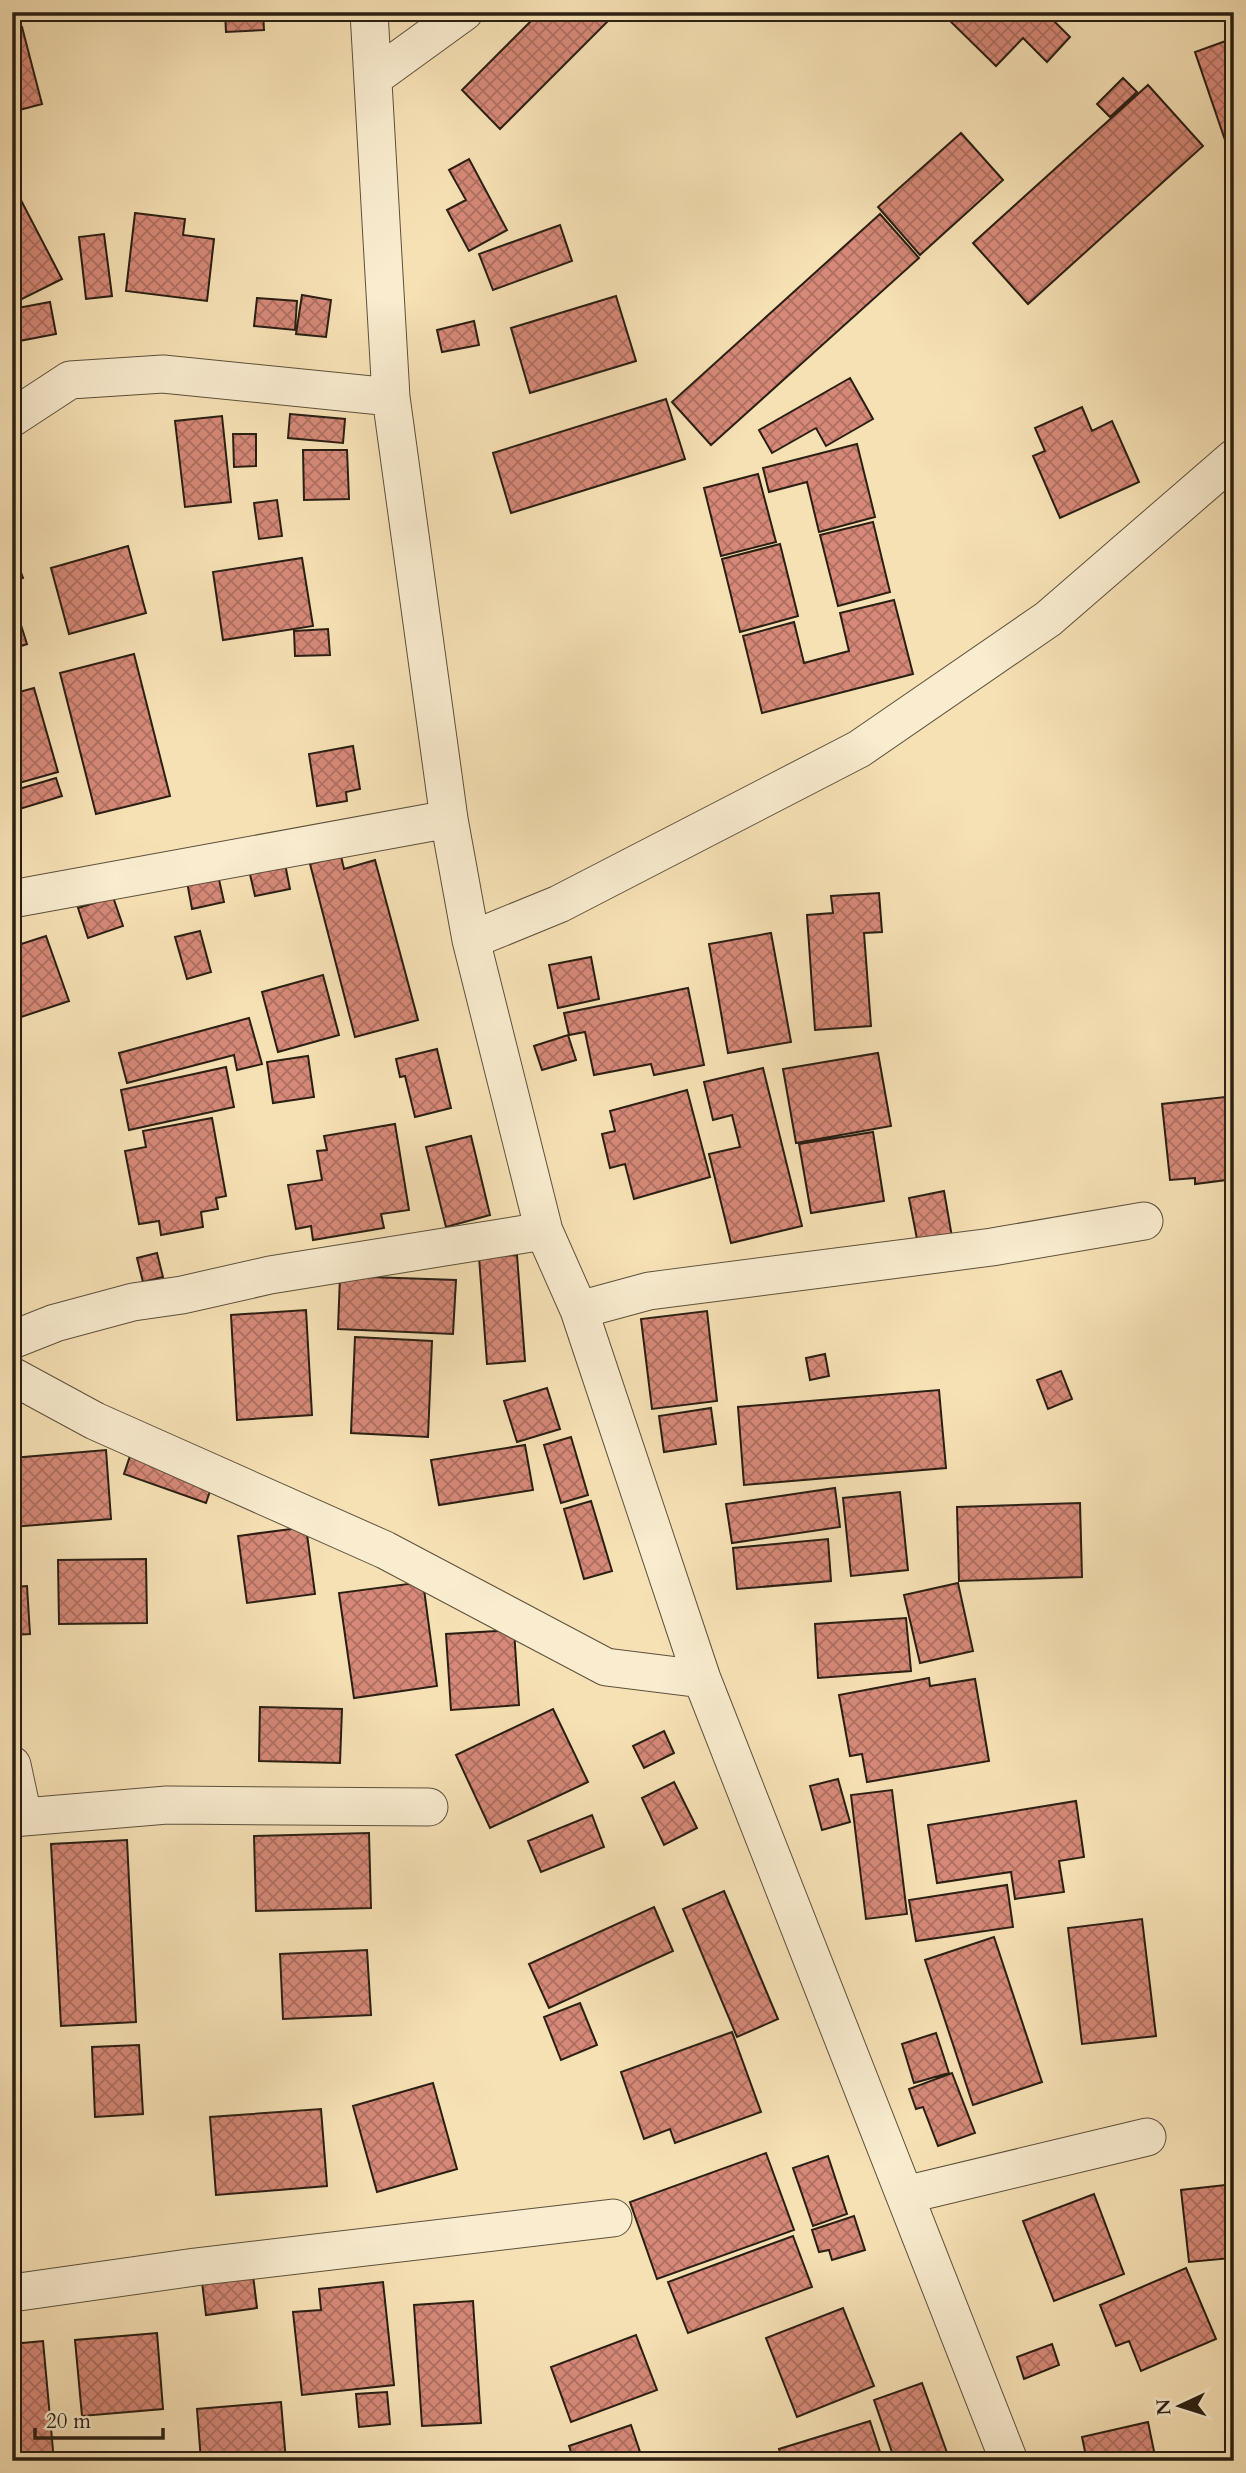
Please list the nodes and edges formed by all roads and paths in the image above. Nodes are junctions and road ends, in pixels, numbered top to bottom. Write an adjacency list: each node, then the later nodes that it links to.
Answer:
1 (369, 12): 3 (street)
2 (464, 12): 3 (street)
3 (373, 78): 4 (street)
4 (391, 397): 5 (street); 7 (street)
5 (17, 405)
6 (1234, 458): 9 (street)
7 (449, 819): 8 (street); 9 (street)
8 (12, 899)
9 (471, 940): 11 (street)
10 (1144, 1221): 12 (street)
11 (544, 1231): 12 (street); 13 (street)
12 (579, 1310): 15 (street)
13 (12, 1340)
14 (12, 1376): 15 (street)
15 (702, 1679): 20 (street)
16 (12, 1765): 18 (street)
17 (429, 1807): 18 (street)
18 (18, 1817)
19 (1147, 2137): 20 (street)
20 (905, 2195): 23 (street)
21 (613, 2218): 22 (street)
22 (12, 2293)
23 (1009, 2461)

